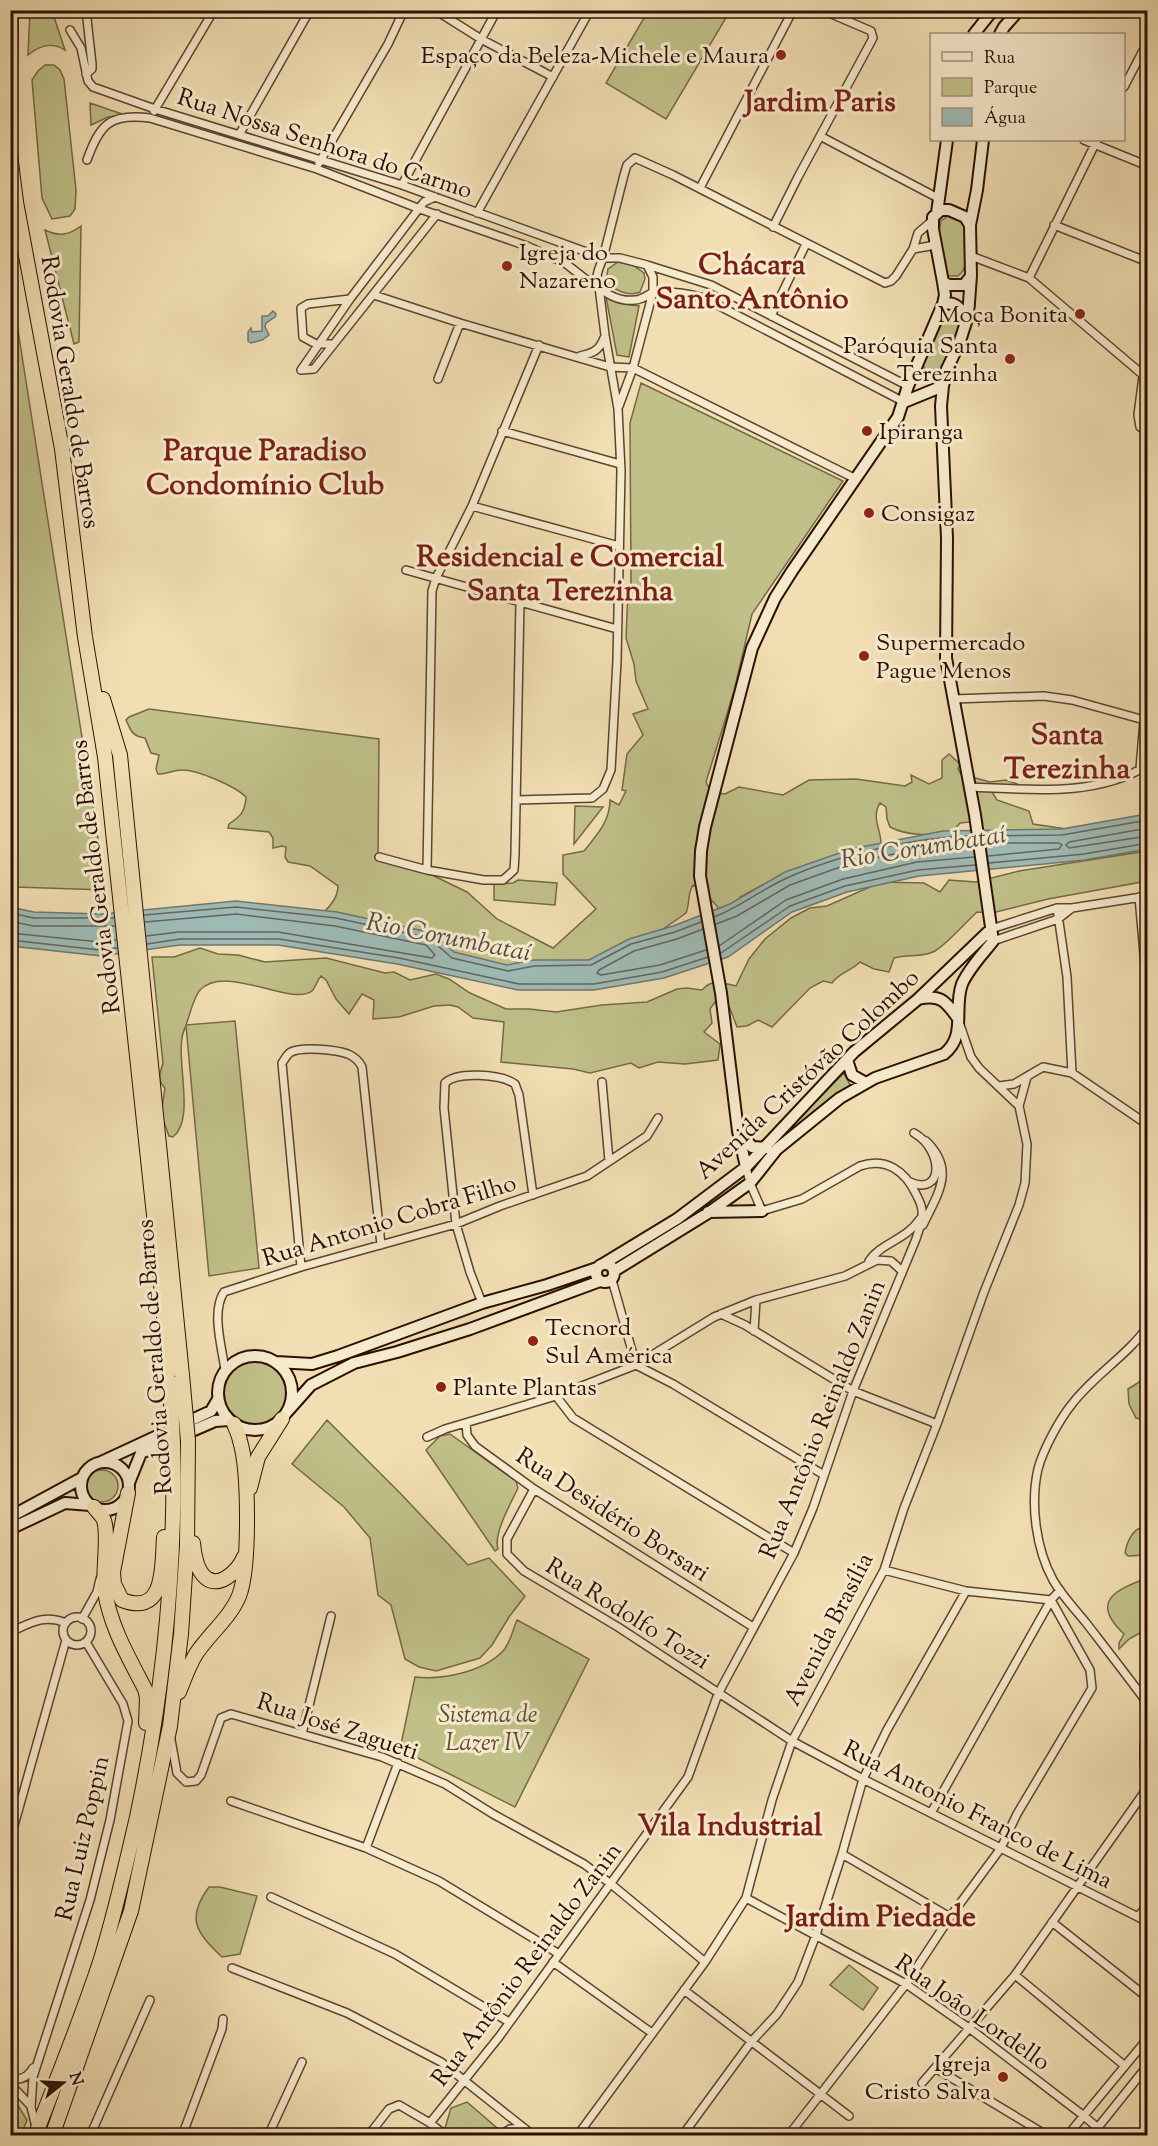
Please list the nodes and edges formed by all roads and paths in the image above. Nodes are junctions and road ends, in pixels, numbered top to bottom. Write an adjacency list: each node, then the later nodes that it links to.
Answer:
1 (11, 10): 21 (highway)
2 (86, 10): 19 (street)
3 (214, 10): 23 (street)
4 (310, 10): 25 (street)
5 (404, 10): 32 (street)
6 (435, 10): 17 (street)
7 (497, 10): 17 (street)
8 (590, 10): 20 (street)
9 (793, 10): 36 (street)
10 (822, 10): 26 (street)
11 (993, 10): 16 (street)
12 (998, 10): 15 (street)
13 (1019, 10): 15 (street)
14 (70, 30): 19 (street)
15 (1002, 31)
16 (978, 33)
17 (481, 39): 20 (street); 35 (street)
18 (1148, 41): 22 (street)
19 (86, 74): 23 (street, Rua Nossa Senhora do Carmo)
20 (553, 77): 40 (street)
21 (10, 81)
22 (1125, 85)
23 (155, 109): 24 (street); 25 (street, Rua Nossa Senhora do Carmo)
24 (150, 118): 31 (street, Rua Nossa Senhora do Carmo); 34 (street, Rua Nossa Senhora do Carmo)
25 (239, 135): 32 (street, Rua Nossa Senhora do Carmo)
26 (820, 136): 38 (street); 45 (street)
27 (946, 141): 38 (street)
28 (983, 141): 43 (street)
29 (1096, 142): 33 (street); 44 (street)
30 (10, 154): 103 (highway, Rodovia Geraldo de Barros)
31 (87, 160)
32 (320, 161): 34 (street); 35 (street, Rua Nossa Senhora do Carmo)
33 (1148, 166)
34 (317, 169): 39 (street, Rua Nossa Senhora do Carmo)
35 (402, 185): 37 (street, Rua Nossa Senhora do Carmo)
36 (700, 188): 45 (street); 50 (street)
37 (435, 197): 39 (street); 40 (street, Rua Nossa Senhora do Carmo)
38 (938, 198): 42 (street)
39 (420, 209): 41 (street, Rua Nossa Senhora do Carmo); 59 (street)
40 (477, 213): 50 (street, Rua Nossa Senhora do Carmo)
41 (437, 214): 56 (street, Rua Nossa Senhora do Carmo); 58 (street)
42 (935, 217): 43 (street); 46 (street); 48 (street)
43 (970, 225): 49 (street)
44 (1054, 225): 51 (street); 54 (street)
45 (773, 227): 47 (street)
46 (935, 243): 48 (street); 55 (street)
47 (806, 244): 48 (street); 61 (street)
48 (913, 249)
49 (971, 256): 53 (street); 54 (street)
50 (603, 258): 52 (street); 56 (street)
51 (1148, 262)
52 (647, 266): 57 (street); 61 (street)
53 (971, 276): 55 (street); 62 (street)
54 (1029, 278): 72 (street)
55 (943, 282): 60 (street)
56 (599, 286): 57 (street); 64 (street)
57 (653, 292): 71 (street); 76 (street)
58 (374, 295): 63 (street); 67 (street)
59 (350, 299): 66 (street); 66 (street)
60 (943, 304): 62 (street); 74 (street)
61 (771, 316): 74 (street)
62 (967, 319): 75 (street)
63 (460, 323): 68 (street); 73 (street)
64 (605, 335): 69 (street); 70 (street)
65 (1148, 338): 72 (street)
66 (317, 344): 67 (street); 67 (street)
67 (333, 344)
68 (539, 345): 69 (street); 79 (street)
69 (578, 357): 70 (street)
70 (610, 367): 71 (street); 77 (street)
71 (633, 368): 77 (street); 81 (street)
72 (1145, 374): 78 (street)
73 (438, 379)
74 (908, 386): 76 (street)
75 (943, 386): 76 (street); 88 (street)
76 (904, 402): 81 (street)
77 (618, 409): 80 (street)
78 (1145, 430)
79 (502, 431): 80 (street); 82 (street)
80 (621, 464): 83 (street)
81 (854, 478): 116 (street)
82 (472, 506): 83 (street); 85 (street)
83 (619, 546): 87 (street)
84 (406, 570): 85 (street)
85 (436, 578): 86 (street); 95 (street)
86 (520, 602): 87 (street); 93 (street)
87 (617, 629): 93 (street)
88 (953, 699): 89 (street); 92 (street)
89 (1146, 720): 91 (street)
90 (1148, 765): 91 (street)
91 (1140, 769): 92 (street)
92 (969, 787): 101 (street)
93 (516, 800): 95 (street)
94 (379, 857): 95 (street)
95 (427, 870)
96 (1148, 896): 97 (street, Avenida Cristóvão Colombo)
97 (1138, 897): 99 (street, Avenida Cristóvão Colombo); 104 (street)
98 (1057, 908): 99 (street, Avenida Cristóvão Colombo); 100 (street); 101 (street, Avenida Cristóvão Colombo)
99 (1072, 908): 100 (street, Avenida Cristóvão Colombo)
100 (1058, 919): 102 (street, Avenida Cristóvão Colombo); 108 (street)
101 (991, 929): 102 (street); 105 (street, Avenida Cristóvão Colombo)
102 (993, 941): 106 (street, Avenida Cristóvão Colombo)
103 (136, 977): 154 (highway, Rodovia Geraldo de Barros, bridge); 156 (highway, Rodovia Geraldo de Barros, bridge)
104 (1148, 999)
105 (917, 1000): 106 (street); 107 (street, Avenida Cristóvão Colombo)
106 (957, 1017): 111 (street, Avenida Cristóvão Colombo); 112 (street)
107 (847, 1060): 111 (street); 120 (street, Avenida Cristóvão Colombo)
108 (1072, 1073): 109 (street); 115 (street)
109 (1027, 1077): 112 (street); 113 (street)
110 (602, 1082): 121 (street)
111 (866, 1083): 118 (street, Avenida Cristóvão Colombo)
112 (999, 1086): 113 (street)
113 (1019, 1106): 152 (street, Avenida Brasília)
114 (658, 1118): 121 (street, Rua Antonio Cobra Filho)
115 (1148, 1125)
116 (738, 1131): 120 (street); 122 (street)
117 (914, 1132): 119 (street, Rua Antônio Reinaldo Zanin)
118 (789, 1140): 120 (street); 124 (street, Avenida Cristóvão Colombo)
119 (926, 1141): 123 (street); 130 (street, Rua Antônio Reinaldo Zanin)
120 (761, 1149): 122 (street, Avenida Cristóvão Colombo)
121 (609, 1161): 125 (street, Rua Antonio Cobra Filho)
122 (746, 1167): 124 (street); 133 (street, Avenida Cristóvão Colombo)
123 (910, 1182): 126 (street); 128 (street)
124 (750, 1184): 126 (street); 127 (street, Avenida Cristóvão Colombo)
125 (533, 1194): 129 (street, Rua Antonio Cobra Filho); 129 (street)
126 (762, 1211): 127 (street)
127 (708, 1212): 136 (street, Avenida Cristóvão Colombo)
128 (922, 1214): 130 (street, Rua Antônio Reinaldo Zanin); 132 (street)
129 (456, 1224): 131 (street, Rua Antonio Cobra Filho); 139 (street)
130 (916, 1239): 135 (street, Rua Antônio Reinaldo Zanin)
131 (381, 1245): 134 (street, Rua Antonio Cobra Filho); 134 (street)
132 (868, 1263): 135 (street); 138 (street)
133 (600, 1266): 136 (street); 137 (street); 139 (street, Avenida Cristóvão Colombo)
134 (301, 1267): 145 (street, Rua Antonio Cobra Filho)
135 (902, 1271): 146 (street, Rua Antônio Reinaldo Zanin)
136 (613, 1275): 137 (street); 144 (street)
137 (600, 1281): 149 (street)
138 (756, 1300): 140 (street); 142 (street)
139 (482, 1303): 143 (street, Avenida Cristóvão Colombo)
140 (722, 1314): 142 (street); 144 (street)
141 (1148, 1326): 169 (street)
142 (754, 1331): 146 (street)
143 (276, 1362): 145 (street); 149 (street)
144 (636, 1365): 147 (street); 157 (street)
145 (225, 1370): 148 (street)
146 (853, 1391): 152 (street); 157 (street, Rua Antônio Reinaldo Zanin)
147 (556, 1396): 151 (street); 166 (street)
148 (218, 1399): 150 (street); 155 (street)
149 (284, 1416): 150 (street); 161 (highway)
150 (231, 1422): 159 (street); 161 (highway)
151 (466, 1423): 153 (street); 160 (street, Rua Desidério Borsari)
152 (937, 1424): 168 (street, Avenida Brasília)
153 (427, 1437)
154 (173, 1444): 159 (highway); 191 (highway, Rodovia Geraldo de Barros)
155 (101, 1462): 158 (street); 159 (street)
156 (188, 1471): 165 (highway); 181 (highway, Rodovia Geraldo de Barros)
157 (824, 1475): 166 (street, Rua Antônio Reinaldo Zanin)
158 (82, 1478): 162 (street); 163 (street)
159 (128, 1488): 162 (street)
160 (534, 1488): 175 (street, Rua Desidério Borsari); 179 (street, Rua Rodolfo Tozzi)
161 (246, 1504): 165 (highway)
162 (92, 1506): 164 (street); 167 (highway)
163 (10, 1517)
164 (10, 1529)
165 (247, 1549): 181 (highway)
166 (794, 1553): 175 (street, Rua Antônio Reinaldo Zanin)
167 (104, 1556): 173 (street); 191 (highway)
168 (884, 1570): 170 (street); 185 (street, Avenida Brasília)
169 (1060, 1590): 171 (street); 180 (street)
170 (966, 1591): 171 (street); 187 (street)
171 (1051, 1600): 190 (street); 194 (street)
172 (331, 1617): 184 (street)
173 (82, 1618): 174 (street); 178 (street)
174 (66, 1623): 176 (street); 177 (street)
175 (753, 1627): 179 (street, Rua Antônio Reinaldo Zanin)
176 (10, 1632)
177 (66, 1640): 178 (street); 192 (street)
178 (86, 1642): 221 (street, Rua Luiz Poppin)
179 (718, 1694): 185 (street, Rua Rodolfo Tozzi); 196 (street, Rua Antônio Reinaldo Zanin)
180 (1148, 1704)
181 (173, 1708): 182 (highway, Rodovia Geraldo de Barros)
182 (170, 1726): 184 (street, Rua José Zagueti); 238 (highway, Rodovia Geraldo de Barros)
183 (1148, 1726): 188 (street)
184 (302, 1734): 186 (street, Rua José Zagueti)
185 (792, 1741): 187 (street, Rua Antonio Franco de Lima); 199 (street, Avenida Brasília)
186 (398, 1763): 193 (street); 196 (street, Rua José Zagueti)
187 (863, 1779): 190 (street, Rua Antonio Franco de Lima); 195 (street)
188 (1148, 1787): 197 (street)
189 (231, 1801): 193 (street)
190 (931, 1813): 194 (street, Rua Antonio Franco de Lima)
191 (133, 1832): 237 (highway, Rodovia Geraldo de Barros)
192 (10, 1840)
193 (366, 1848): 206 (street)
194 (1001, 1848): 197 (street, Rua Antonio Franco de Lima); 201 (street)
195 (842, 1854): 201 (street); 205 (street)
196 (611, 1884): 206 (street, Rua Antônio Reinaldo Zanin); 208 (street, Rua José Zagueti)
197 (1077, 1887): 202 (street, Rua Antonio Franco de Lima); 203 (street)
198 (271, 1897): 216 (street)
199 (746, 1898): 205 (street, Rua João Lordello); 208 (street, Avenida Brasília)
200 (1148, 1904): 202 (street)
201 (950, 1917): 211 (street)
202 (1138, 1917): 204 (street, Rua Antonio Franco de Lima)
203 (1052, 1922): 210 (street); 213 (street)
204 (1148, 1922)
205 (816, 1935): 211 (street, Rua João Lordello); 220 (street)
206 (559, 1954): 207 (street, Rua Antônio Reinaldo Zanin)
207 (553, 1962): 216 (street, Rua Antônio Reinaldo Zanin); 218 (street)
208 (705, 1962): 212 (street, Avenida Brasília)
209 (232, 1968): 227 (street)
210 (1015, 1975): 217 (street); 224 (street)
211 (906, 1984): 217 (street, Rua João Lordello); 230 (street)
212 (684, 1990): 218 (street, Avenida Brasília); 220 (street)
213 (1148, 1998)
214 (150, 2000): 239 (street)
215 (223, 2019): 240 (street)
216 (509, 2022): 227 (street, Rua Antônio Reinaldo Zanin)
217 (969, 2028): 225 (street); 233 (street, Rua João Lordello)
218 (652, 2033): 246 (street, Avenida Brasília)
219 (1148, 2038): 224 (street)
220 (752, 2042): 230 (street); 247 (street)
221 (42, 2049): 226 (street, Rua Luiz Poppin); 231 (street, Rua Luiz Poppin)
222 (302, 2062): 241 (street)
223 (1148, 2065): 236 (street)
224 (1125, 2066): 233 (street)
225 (934, 2068): 228 (street); 249 (street)
226 (10, 2078)
227 (464, 2078): 234 (street, Rua Antônio Reinaldo Zanin); 235 (street)
228 (922, 2083)
229 (10, 2084): 231 (street)
230 (821, 2094): 232 (street); 248 (street)
231 (31, 2107): 237 (street, Rua Luiz Poppin)
232 (849, 2116)
233 (1084, 2116): 236 (street, Rua João Lordello); 250 (street)
234 (430, 2122): 242 (street); 243 (street)
235 (524, 2128): 244 (street); 245 (street)
236 (1098, 2128): 251 (street); 252 (street, Rua João Lordello)
237 (36, 2133)
238 (52, 2136)
239 (90, 2136)
240 (182, 2136)
241 (268, 2136)
242 (368, 2136)
243 (446, 2136)
244 (499, 2136)
245 (534, 2136)
246 (577, 2136)
247 (682, 2136)
248 (788, 2136)
249 (1048, 2136)
250 (1067, 2136)
251 (1091, 2136)
252 (1107, 2136)

